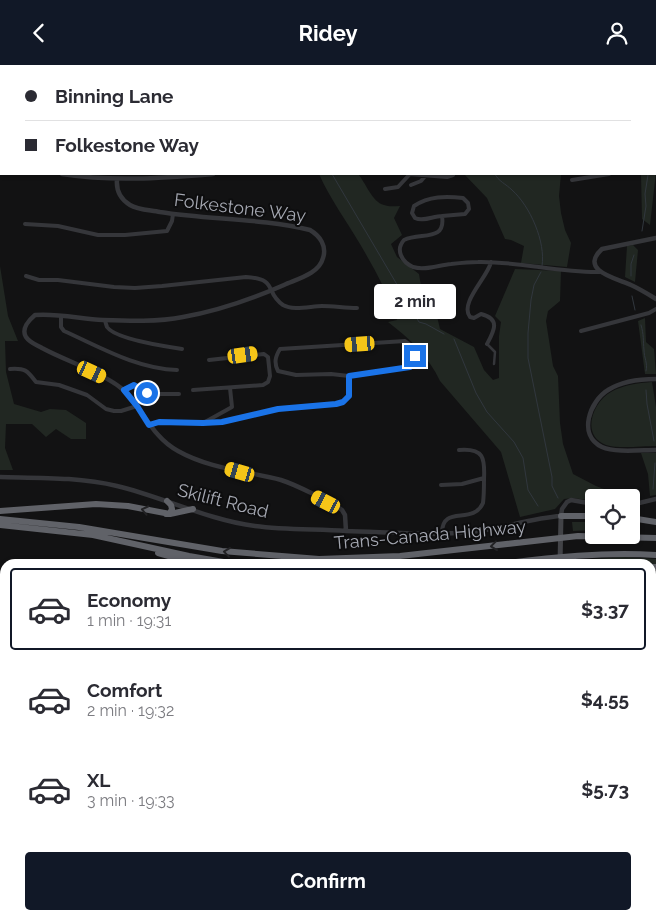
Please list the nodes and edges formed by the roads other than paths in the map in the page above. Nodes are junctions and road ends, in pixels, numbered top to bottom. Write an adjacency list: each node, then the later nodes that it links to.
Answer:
1 (73, 175): 7 (street)
2 (202, 175): 7 (street)
3 (409, 175): 10 (street)
4 (426, 175): 5 (street); 9 (street)
5 (453, 175)
6 (603, 175): 8 (street)
7 (117, 179): 11 (street, Folkestone Way)
8 (572, 180)
9 (411, 185)
10 (385, 189)
11 (174, 214): 13 (street); 18 (street, Folkestone Way)
12 (442, 216): 12 (street); 15 (street)
13 (24, 224)
14 (656, 238): 16 (street)
15 (491, 262): 16 (street); 25 (street)
16 (600, 272): 19 (street)
17 (26, 276): 18 (street)
18 (272, 291): 20 (street); 23 (street, Folkestone Way)
19 (656, 299)
20 (357, 309)
21 (656, 309): 24 (street)
22 (61, 316): 23 (street, Folkestone Way); 30 (street); 34 (street, Folkestone Way)
23 (105, 320): 26 (street)
24 (581, 331)
25 (487, 344): 28 (street)
26 (182, 349)
27 (209, 360): 33 (street)
28 (494, 364)
29 (10, 369): 37 (street)
30 (177, 370)
31 (349, 376): 31 (street); 38 (street)
32 (656, 379): 41 (street)
33 (230, 388): 35 (street); 38 (street)
34 (124, 390): 36 (street); 37 (street, Folkestone Way)
35 (193, 390)
36 (180, 394)
37 (137, 406): 39 (street, Folkestone Way)
38 (203, 423): 39 (street)
39 (149, 425): 58 (street, Folkestone Way)
40 (459, 450): 43 (street)
41 (656, 450)
42 (0, 477): 46 (street, Skilift Road)
43 (484, 478): 44 (street); 59 (street)
44 (441, 485)
45 (656, 499): 48 (street)
46 (167, 501): 49 (street, Skilift Road); 51 (highway)
47 (585, 503): 53 (street)
48 (640, 503)
49 (193, 509): 51 (highway); 58 (street, Skilift Road)
50 (0, 511): 51 (highway, one-way to 50)
51 (165, 514)
52 (585, 515): 53 (highway)
53 (561, 516): 59 (street, Skilift Road); 66 (main road)
54 (0, 519): 61 (highway, Trans-Canada Highway, one-way to 54)
55 (640, 519): 56 (highway)
56 (656, 522)
57 (0, 525): 60 (highway)
58 (346, 531): 59 (street, Skilift Road)
59 (442, 533)
60 (109, 538): 63 (highway); 64 (highway)
61 (656, 538)
62 (656, 555): 65 (highway, Trans-Canada Highway)
63 (180, 559)
64 (208, 559)
65 (534, 559)
66 (560, 559)

